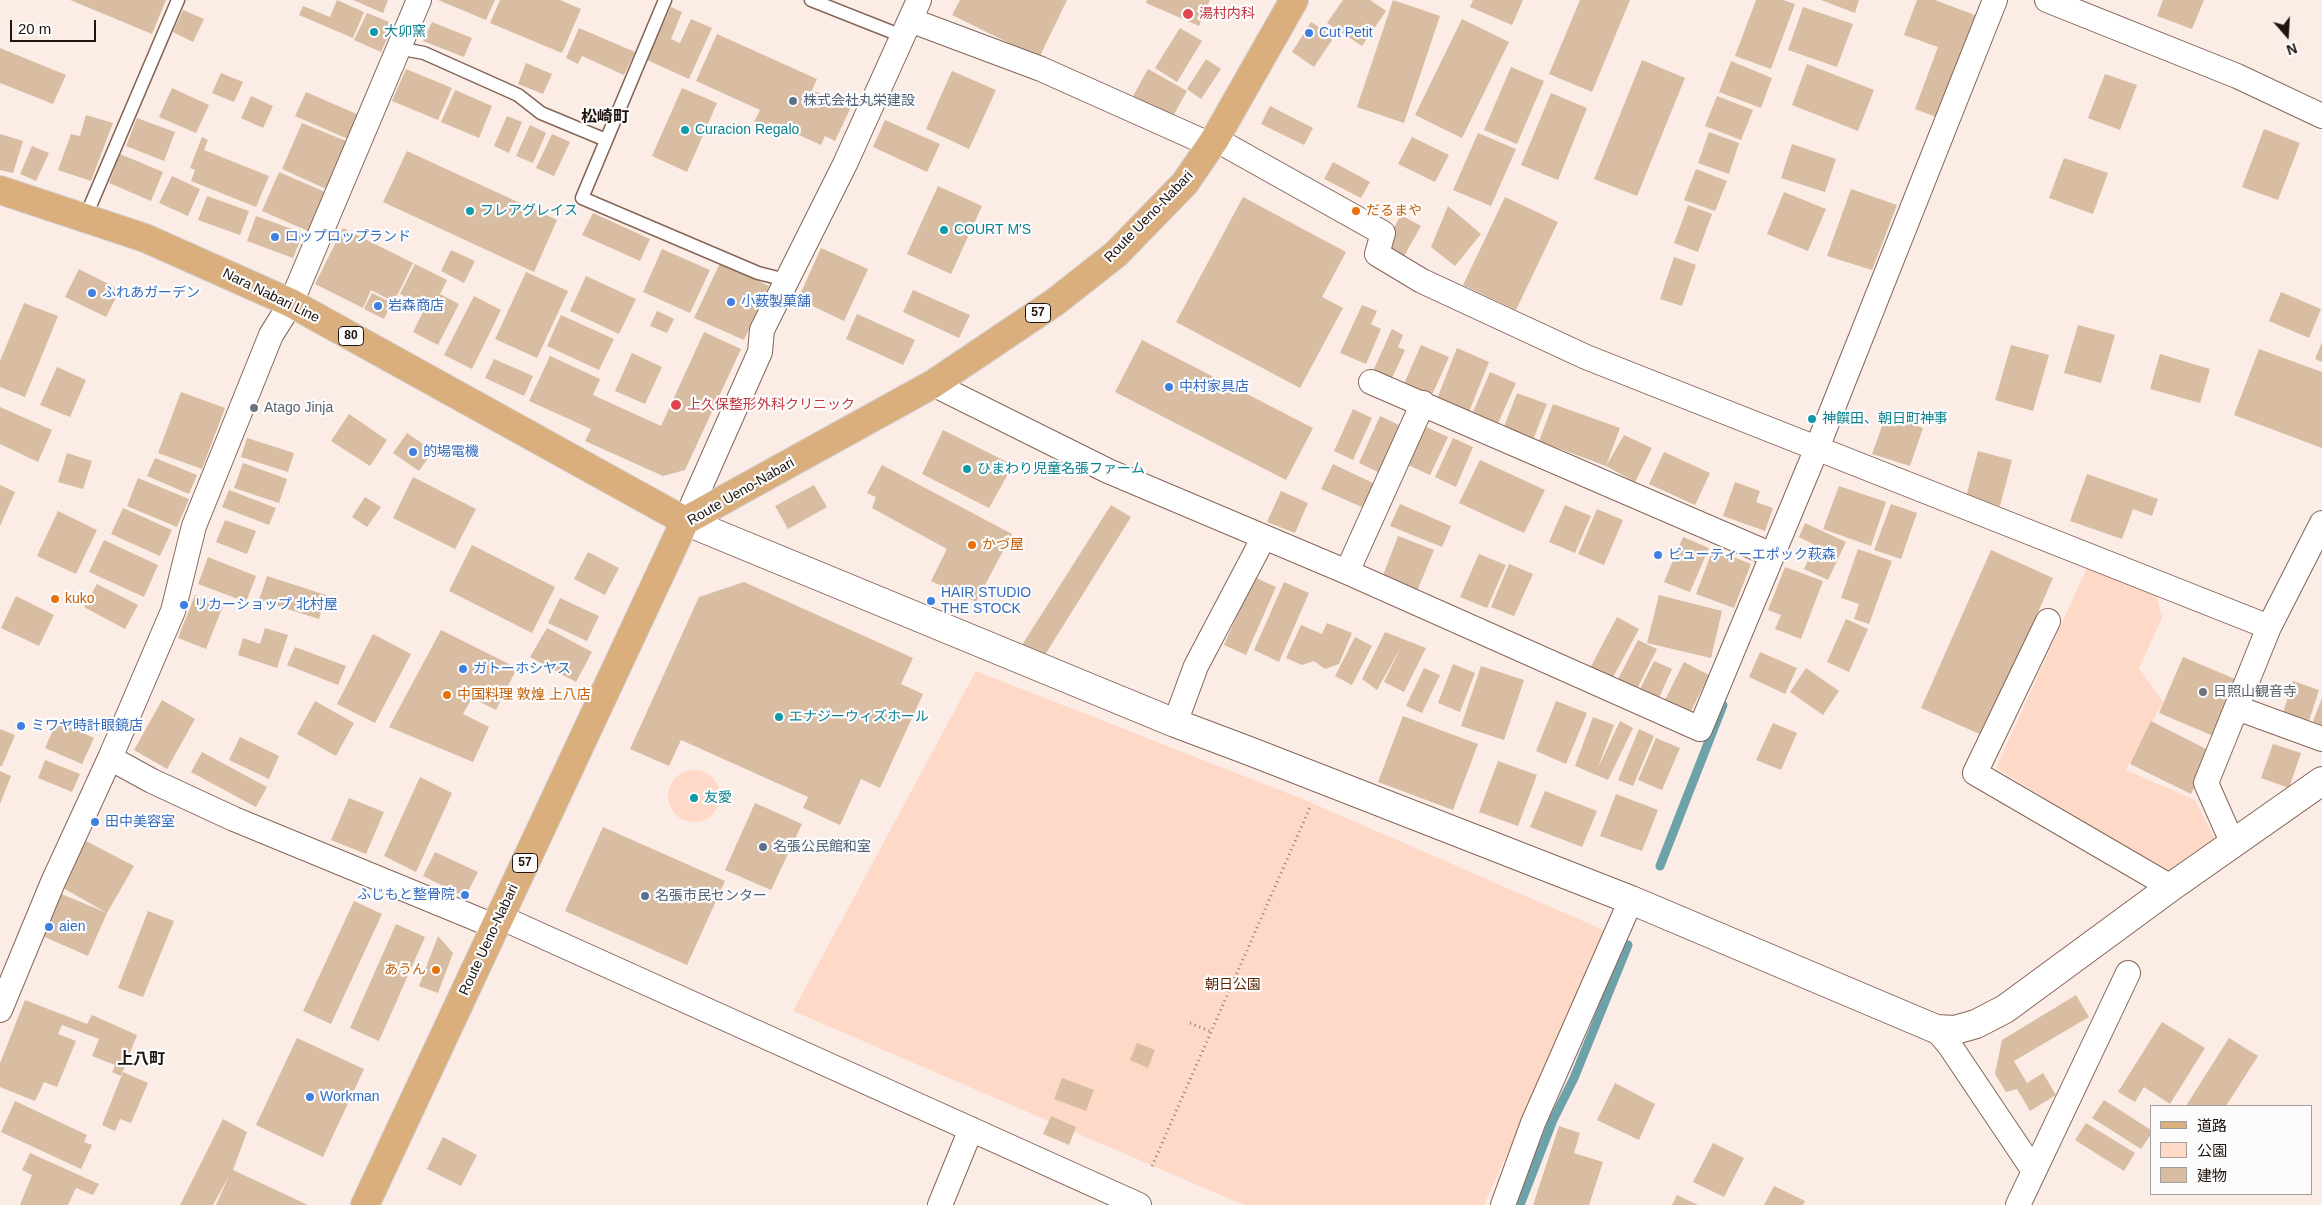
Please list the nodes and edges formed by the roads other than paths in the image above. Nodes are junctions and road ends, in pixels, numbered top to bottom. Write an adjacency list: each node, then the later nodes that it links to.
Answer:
1 (178, 0): 14 (lane)
2 (419, 0): 9 (street)
3 (666, 0): 11 (lane)
4 (811, 0): 8 (lane)
5 (1294, 0): 12 (main road, Route Ueno-Nabari / 57)
6 (1995, 0): 20 (street)
7 (2046, 0): 10 (street)
8 (910, 19): 12 (street); 15 (street)
9 (398, 48): 11 (lane); 16 (street)
10 (2322, 116)
11 (606, 140): 15 (lane)
12 (1213, 142): 18 (main road, Route Ueno-Nabari / 57); 20 (street)
13 (0, 190): 14 (main road, Nara Nabari Line / 80)
14 (85, 218): 16 (main road, Nara Nabari Line / 80)
15 (786, 280): 21 (street)
16 (290, 303): 21 (main road, Nara Nabari Line / 80); 31 (street)
17 (1371, 382): 19 (street)
18 (934, 384): 21 (main road, Route Ueno-Nabari / 57); 23 (street)
19 (1423, 403): 24 (street); 25 (street)
20 (1817, 448): 24 (street); 27 (street)
21 (685, 521): 29 (street); 36 (main road, Route Ueno-Nabari / 57)
22 (2322, 523): 27 (street)
23 (1264, 537): 25 (street); 29 (street)
24 (1772, 555): 25 (street)
25 (1347, 572)
26 (2048, 622): 34 (street)
27 (2269, 627): 28 (street)
28 (2237, 708): 30 (street); 33 (street)
29 (1175, 723): 35 (street)
30 (2322, 739)
31 (110, 758): 36 (street); 38 (street)
32 (2322, 781): 33 (street)
33 (2233, 844): 34 (street)
34 (2171, 887): 39 (street)
35 (1631, 900): 39 (street); 45 (street)
36 (497, 922): 40 (street); 42 (main road, Route Ueno-Nabari / 57)
37 (2128, 973): 41 (street)
38 (0, 1010)
39 (1936, 1029): 41 (street)
40 (971, 1129): 43 (street); 44 (street)
41 (2034, 1171): 46 (street)
42 (365, 1205)
43 (940, 1205)
44 (1138, 1205)
45 (1503, 1205)
46 (2018, 1205)

